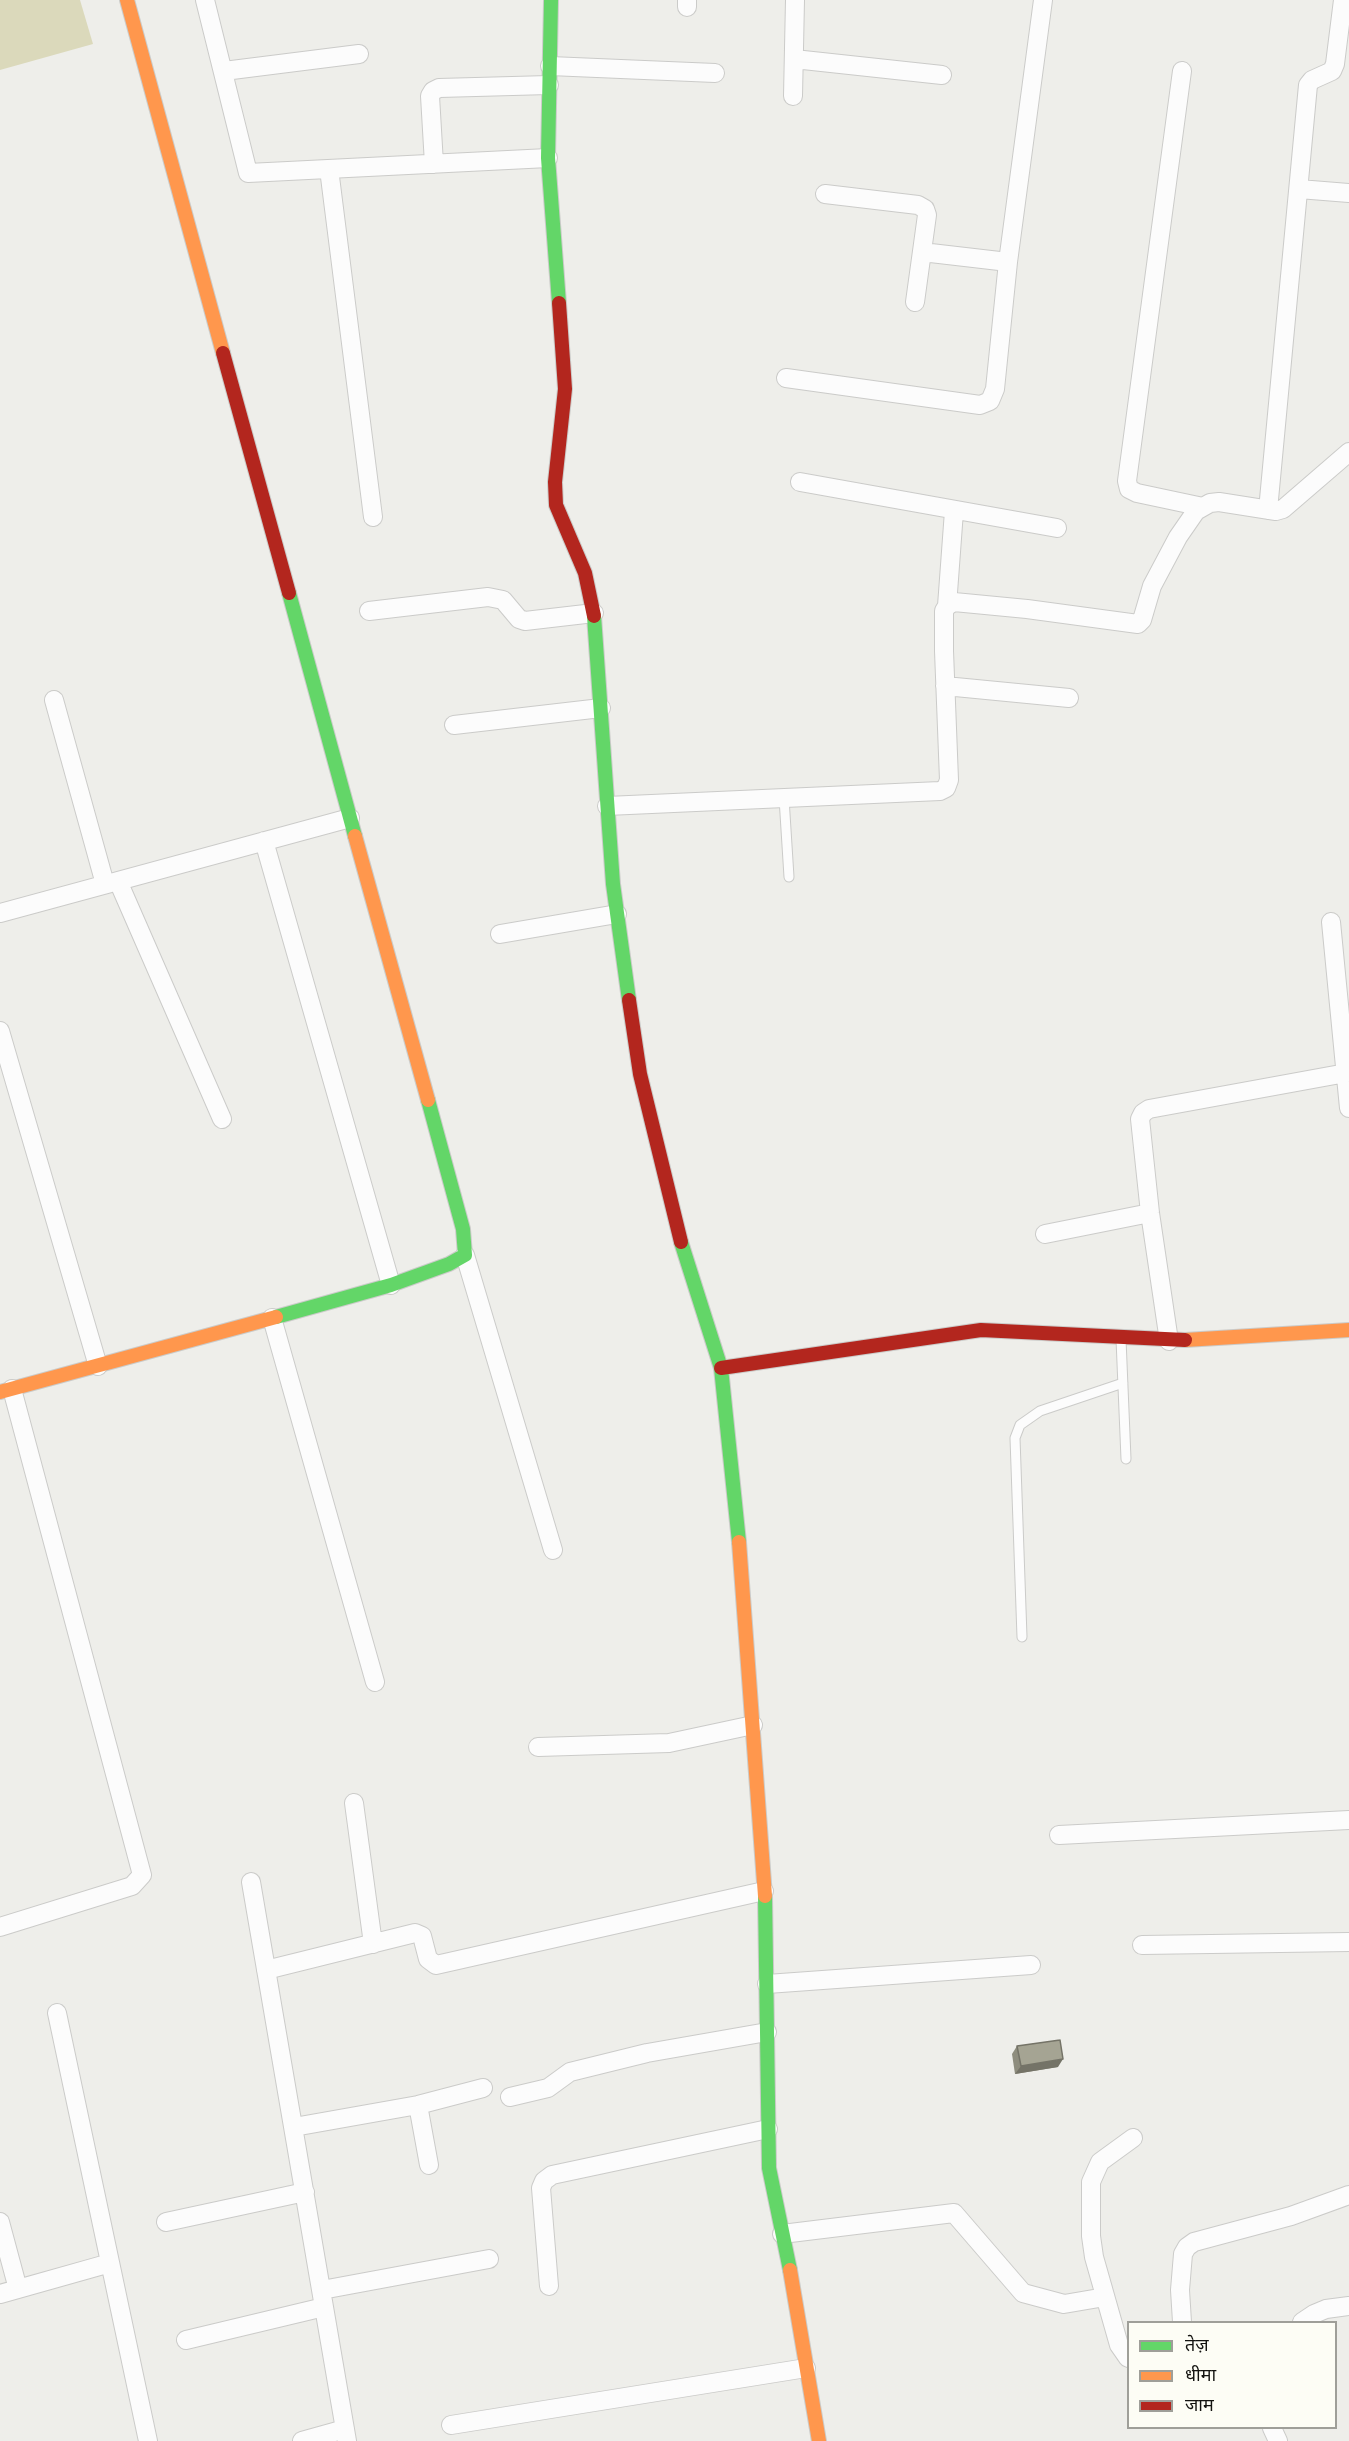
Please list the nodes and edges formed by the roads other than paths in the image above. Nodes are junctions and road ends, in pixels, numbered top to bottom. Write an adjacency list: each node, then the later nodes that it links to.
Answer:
1 (127, 0): 42 (street)
2 (205, 0): 9 (street)
3 (551, 0): 12 (street)
4 (795, 0): 8 (street)
5 (1043, 0): 22 (street)
6 (1342, 0): 18 (street)
7 (359, 54): 9 (street)
8 (794, 59): 13 (street); 14 (street)
9 (224, 71): 17 (street)
10 (1182, 71): 27 (street)
11 (715, 73): 12 (street)
12 (549, 75): 15 (street); 16 (street)
13 (942, 75)
14 (793, 96)
15 (548, 158): 16 (street); 34 (street)
16 (434, 164): 17 (street)
17 (329, 169): 30 (street)
18 (1299, 189): 19 (street); 28 (street)
19 (1349, 193)
20 (825, 194): 21 (street)
21 (922, 252): 22 (street); 23 (street)
22 (1008, 262): 24 (street)
23 (915, 303)
24 (786, 378)
25 (1349, 452): 28 (street)
26 (800, 482): 29 (street)
27 (1203, 507): 28 (street); 32 (street)
28 (1268, 510)
29 (954, 511): 31 (street); 32 (street)
30 (373, 517)
31 (1058, 528)
32 (946, 606): 35 (street)
33 (369, 611): 34 (street)
34 (594, 613): 38 (street)
35 (945, 686): 36 (street); 40 (street)
36 (1069, 698)
37 (54, 700): 45 (street)
38 (601, 708): 39 (street); 41 (street)
39 (454, 725)
40 (784, 798): 41 (street); 44 (lane)
41 (607, 806): 47 (street)
42 (350, 818): 43 (street); 56 (street)
43 (264, 841): 45 (street); 57 (street)
44 (789, 877)
45 (112, 882): 46 (street); 53 (street)
46 (0, 913)
47 (617, 914): 49 (street); 63 (street)
48 (1331, 922): 51 (street)
49 (500, 934)
50 (0, 1031): 62 (street)
51 (1346, 1073): 52 (street); 54 (street)
52 (1349, 1108)
53 (222, 1119)
54 (1150, 1213): 55 (street); 61 (street)
55 (1045, 1234)
56 (465, 1255): 57 (street); 67 (street)
57 (391, 1285): 58 (street)
58 (272, 1318): 62 (street); 69 (street)
59 (1349, 1330): 61 (street)
60 (1121, 1338): 61 (street); 63 (street); 64 (lane)
61 (1169, 1341)
62 (98, 1366): 65 (street)
63 (721, 1368): 70 (street)
64 (1123, 1383): 66 (lane); 68 (lane)
65 (6, 1391): 77 (street)
66 (1126, 1460)
67 (553, 1550)
68 (1022, 1637)
69 (375, 1682)
70 (753, 1725): 71 (street); 76 (street)
71 (538, 1747)
72 (354, 1803): 79 (street)
73 (1349, 1820): 74 (street)
74 (1059, 1835)
75 (251, 1882): 82 (street)
76 (764, 1891): 79 (street); 83 (street)
77 (0, 1927)
78 (1349, 1942): 80 (street)
79 (373, 1944): 82 (street)
80 (1142, 1945)
81 (1031, 1965): 83 (street)
82 (266, 1970): 89 (street)
83 (767, 1984): 85 (street)
84 (57, 2013): 99 (street)
85 (767, 2032): 87 (street); 90 (street)
86 (483, 2088): 88 (street)
87 (510, 2097)
88 (418, 2105): 89 (street); 92 (street)
89 (294, 2127): 93 (street)
90 (768, 2129): 97 (street); 100 (street)
91 (1132, 2138): 102 (street)
92 (429, 2165)
93 (305, 2192): 96 (street); 103 (street)
94 (1349, 2195): 105 (street)
95 (0, 2222): 101 (street)
96 (166, 2222)
97 (782, 2234): 102 (street); 109 (street)
98 (489, 2259): 103 (street)
99 (110, 2263): 101 (street); 112 (street)
100 (549, 2286)
101 (9, 2292)
102 (1105, 2296): 108 (street)
103 (323, 2298): 107 (street); 111 (street)
104 (1349, 2306): 106 (street)
105 (1182, 2321)
106 (1304, 2321)
107 (186, 2340)
108 (1127, 2357)
109 (806, 2368): 110 (street); 114 (street)
110 (451, 2426)
111 (346, 2435): 113 (street)
112 (148, 2441)
113 (302, 2441)
114 (819, 2441)

